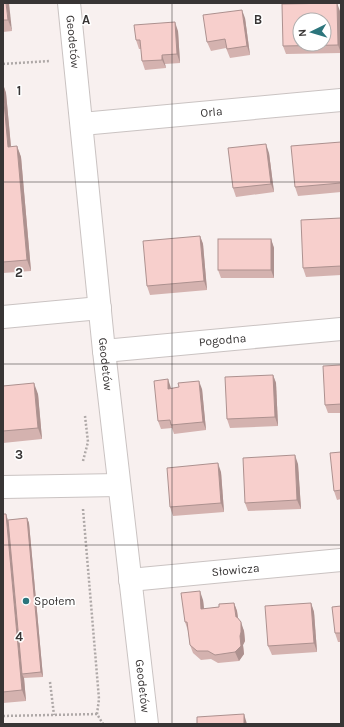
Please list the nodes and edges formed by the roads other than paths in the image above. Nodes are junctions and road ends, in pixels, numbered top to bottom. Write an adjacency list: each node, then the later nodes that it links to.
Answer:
1 (69, 3): 3 (street, Geodetów)
2 (341, 100): 3 (street, Orla)
3 (82, 124): 4 (street, Geodetów)
4 (100, 308): 5 (street); 7 (street, Geodetów)
5 (3, 317)
6 (341, 329): 7 (street, Pogodna)
7 (104, 351): 8 (street, Geodetów)
8 (119, 485): 9 (street); 11 (street, Geodetów)
9 (3, 487)
10 (341, 560): 11 (street, Słowicza)
11 (130, 580): 12 (street, Geodetów)
12 (147, 724)

